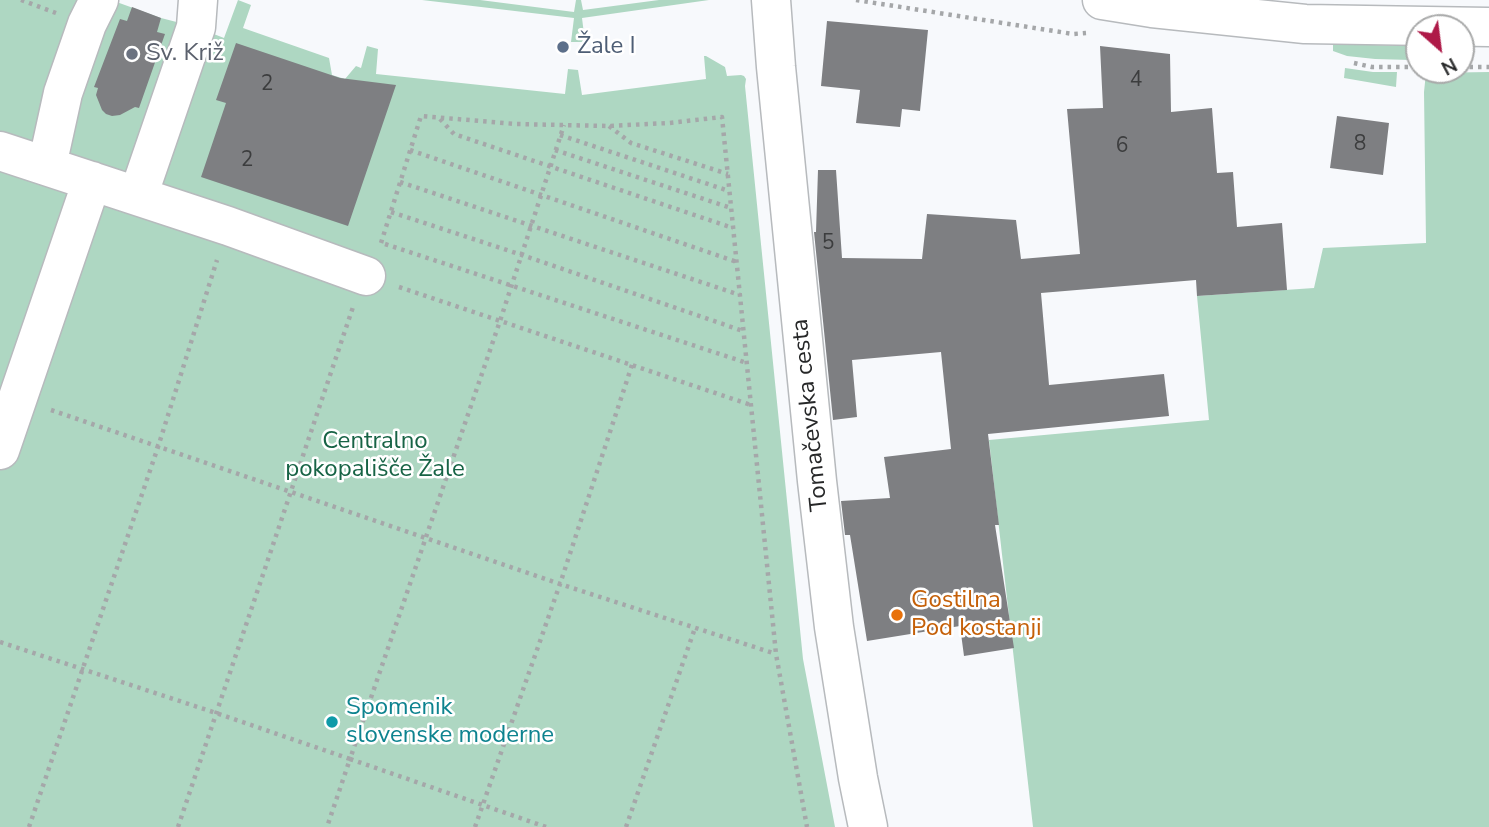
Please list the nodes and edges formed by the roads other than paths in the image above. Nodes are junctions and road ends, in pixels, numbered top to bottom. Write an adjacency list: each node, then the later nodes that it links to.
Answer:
1 (99, 0): 7 (street)
2 (198, 0): 9 (street)
3 (771, 0): 12 (street, Tomačevska cesta)
4 (1094, 16): 5 (street)
5 (1489, 27)
6 (0, 151): 7 (street)
7 (47, 166): 8 (street)
8 (92, 181): 9 (street); 11 (street)
9 (138, 196): 10 (street)
10 (374, 260)
11 (0, 450)
12 (868, 827)

